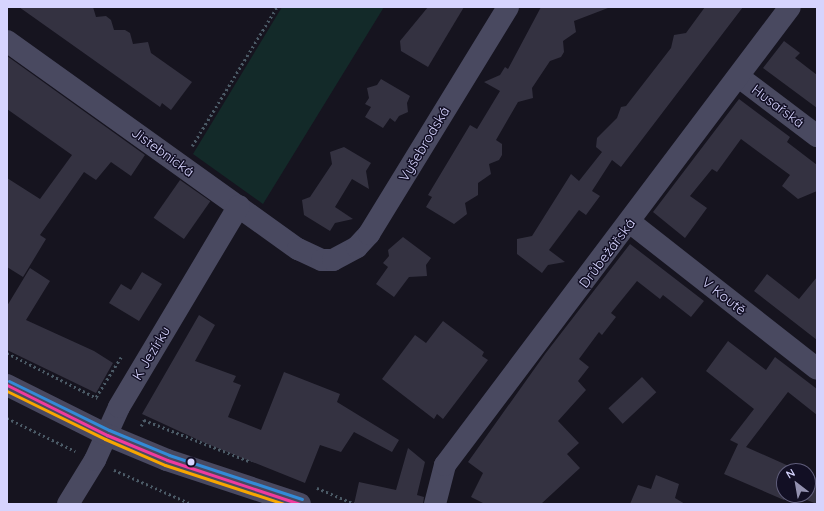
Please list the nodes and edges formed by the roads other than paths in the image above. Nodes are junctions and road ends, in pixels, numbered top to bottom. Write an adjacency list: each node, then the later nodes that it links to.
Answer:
1 (508, 7): 8 (street, Vyšebrodská)
2 (790, 7): 4 (street, Drůbežářská)
3 (7, 41): 6 (street, Jistebnická)
4 (739, 77): 5 (street, Husařská); 7 (street, Drůbežářská)
5 (817, 136)
6 (239, 206): 8 (street, Jistebnická); 11 (street, K Jezírku)
7 (631, 222): 9 (street, V Koutě); 14 (street, Drůbežářská)
8 (322, 260)
9 (817, 369)
10 (7, 385): 11 (street)
11 (107, 435): 12 (street, K Jezírku); 13 (street)
12 (68, 504)
13 (300, 504)
14 (435, 504)

